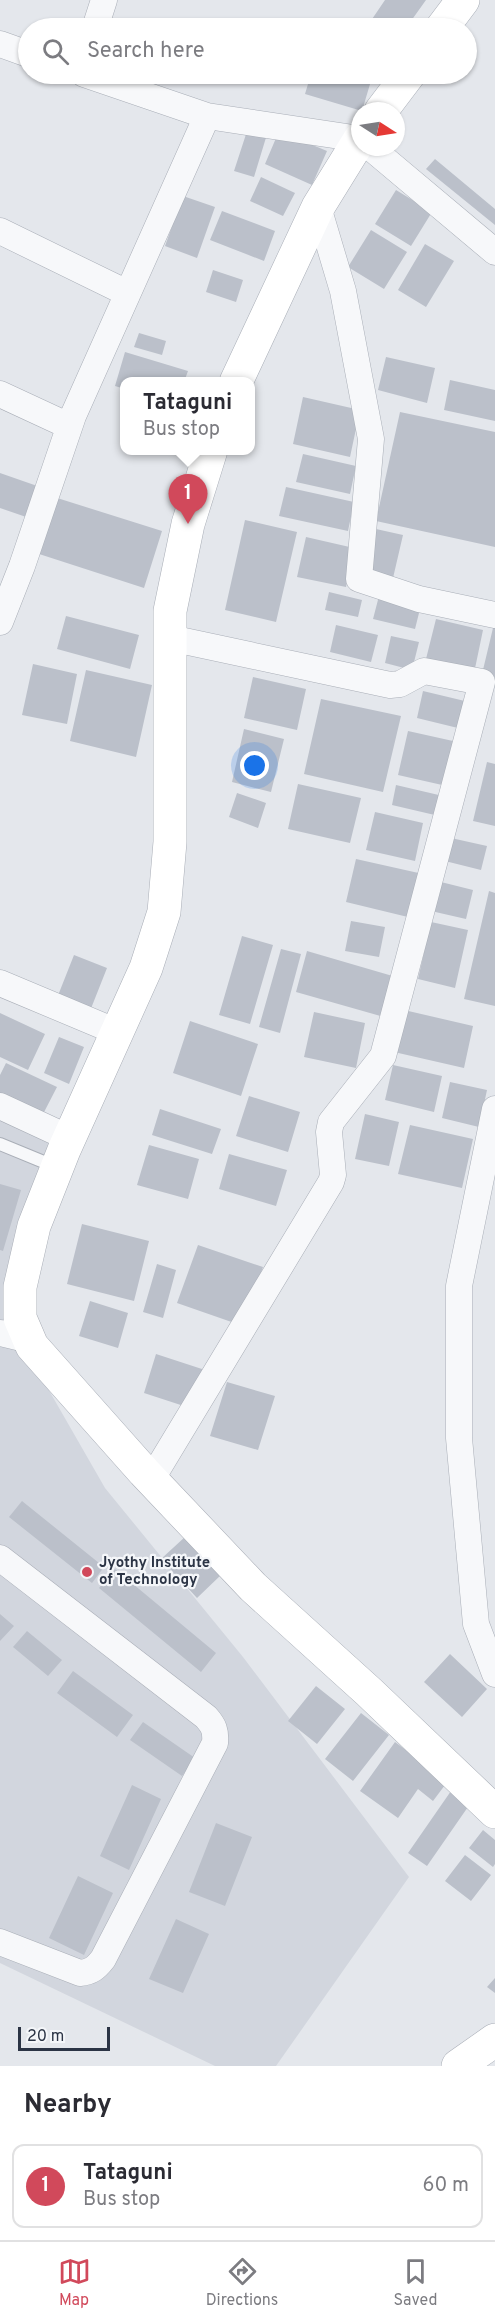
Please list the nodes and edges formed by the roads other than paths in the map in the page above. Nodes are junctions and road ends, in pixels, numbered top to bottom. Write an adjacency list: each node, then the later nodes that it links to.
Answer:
1 (104, 0): 3 (street)
2 (463, 0): 4 (main road)
3 (98, 18)
4 (450, 18)
5 (0, 44): 6 (street)
6 (18, 50)
7 (113, 84): 10 (street)
8 (401, 84): 9 (main road)
9 (388, 102)
10 (207, 116): 11 (street); 17 (street)
11 (351, 138)
12 (351, 154): 14 (main road)
13 (381, 156): 16 (street)
14 (318, 207): 18 (main road); 23 (street)
15 (0, 231): 17 (street)
16 (495, 252)
17 (127, 294): 20 (street)
18 (238, 377)
19 (0, 394): 20 (street)
20 (69, 426): 22 (street)
21 (209, 455): 25 (main road)
22 (11, 561): 24 (street)
23 (495, 615)
24 (0, 622)
25 (170, 638): 27 (main road); 35 (street)
26 (0, 983): 27 (street)
27 (117, 1032): 30 (main road)
28 (0, 1106): 30 (street)
29 (495, 1109): 32 (street)
30 (69, 1138): 33 (main road)
31 (0, 1144): 33 (lane)
32 (491, 1152): 37 (street)
33 (57, 1168): 34 (main road)
34 (15, 1337): 35 (main road)
35 (151, 1480): 39 (main road)
36 (0, 1558): 40 (street)
37 (486, 1621): 38 (street)
38 (495, 1674)
39 (495, 1812)
40 (0, 1941)

